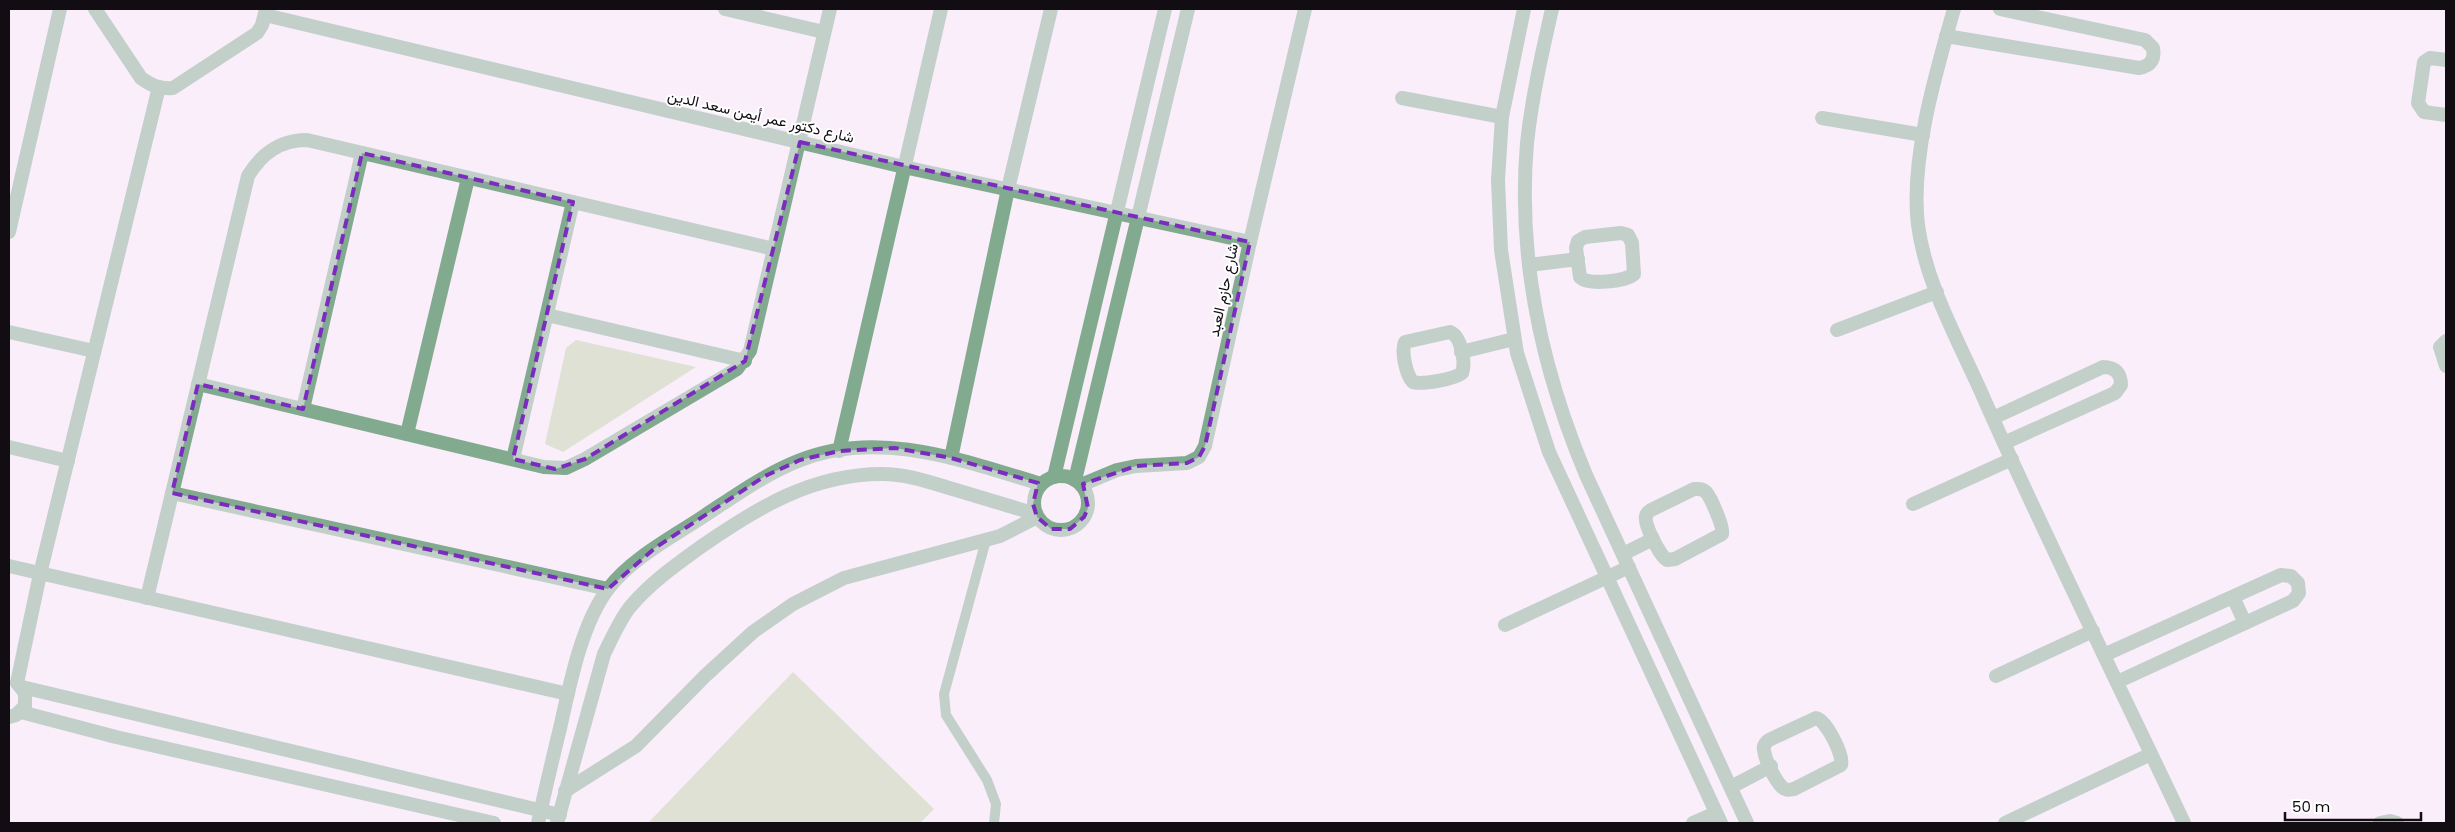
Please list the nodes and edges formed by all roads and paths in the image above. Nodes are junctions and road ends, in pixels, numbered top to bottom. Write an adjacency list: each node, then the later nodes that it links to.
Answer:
1 (60, 9): 32 (street)
2 (95, 9): 18 (street)
3 (725, 9): 15 (street)
4 (830, 9): 15 (street)
5 (941, 9): 26 (street)
6 (1051, 9): 28 (street)
7 (1165, 9): 30 (street)
8 (1188, 9): 31 (street)
9 (1306, 9): 33 (street, شارع حازم العبد)
10 (1524, 9): 21 (street)
11 (1552, 9): 36 (street)
12 (1954, 9): 16 (street)
13 (2000, 9): 16 (street)
14 (266, 12): 18 (street); 24 (street, شارع دكتور عمر أيمن سعد الدين)
15 (824, 32): 24 (street)
16 (1946, 36): 23 (street)
17 (2446, 60): 20 (street)
18 (159, 87): 43 (street)
19 (1402, 98): 21 (street)
20 (2446, 115)
21 (1502, 117): 41 (street)
22 (1822, 118): 23 (street)
23 (1923, 135): 37 (street)
24 (800, 142): 26 (street, شارع دكتور عمر أيمن سعد الدين); 34 (street)
25 (362, 153): 27 (street); 47 (street); 48 (street)
26 (904, 167): 28 (street, شارع دكتور عمر أيمن سعد الدين); 53 (street)
27 (468, 178): 29 (street); 50 (street)
28 (1008, 189): 30 (street, شارع دكتور عمر أيمن سعد الدين); 54 (street)
29 (573, 202): 34 (street); 38 (street)
30 (1116, 213): 31 (street, شارع دكتور عمر أيمن سعد الدين); 58 (street)
31 (1138, 218): 33 (street, شارع دكتور عمر أيمن سعد الدين); 59 (street)
32 (9, 232)
33 (1250, 242): 59 (street, شارع حازم العبد)
34 (774, 249): 45 (street)
35 (1578, 259): 35 (street); 36 (street)
36 (1529, 265): 65 (street)
37 (1937, 292): 39 (street); 49 (street)
38 (546, 315): 45 (street); 55 (street)
39 (1837, 330)
40 (9, 332): 43 (street)
41 (1514, 339): 44 (street); 69 (street)
42 (2446, 341): 46 (street)
43 (94, 351): 57 (street)
44 (1461, 352): 44 (street)
45 (745, 361): 55 (street)
46 (2446, 366)
47 (198, 384): 48 (street); 60 (street)
48 (303, 410): 50 (street)
49 (1993, 418): 51 (street); 51 (street)
50 (407, 434): 55 (street)
51 (2004, 443): 56 (street)
52 (9, 447): 57 (street)
53 (839, 450): 54 (street); 70 (street)
54 (951, 458): 58 (street)
55 (513, 459)
56 (2012, 459): 61 (street); 75 (street)
57 (68, 461): 68 (street)
58 (1048, 480): 59 (street); 62 (street)
59 (1078, 482): 62 (street)
60 (172, 493): 70 (street); 72 (street)
61 (1913, 504)
62 (1036, 515): 64 (street); 85 (street)
63 (1653, 539): 63 (street); 65 (street)
64 (986, 540): 85 (street); 90 (lane)
65 (1623, 554): 67 (street)
66 (9, 566): 68 (street)
67 (1629, 567): 69 (street); 84 (street)
68 (40, 574): 72 (street); 79 (street)
69 (1606, 577): 74 (street); 87 (street)
70 (608, 589): 80 (street)
71 (2233, 597): 73 (street); 73 (street); 76 (street)
72 (147, 598): 80 (street)
73 (2245, 623): 78 (street)
74 (1505, 625)
75 (2093, 631): 76 (street); 77 (street)
76 (2104, 655): 78 (street)
77 (1996, 676)
78 (2117, 682): 82 (street)
79 (16, 684): 81 (street); 86 (street)
80 (568, 694): 86 (street)
81 (15, 714): 89 (street)
82 (2151, 754): 93 (street); 94 (street)
83 (1771, 766): 83 (street); 84 (street)
84 (1731, 787): 92 (street)
85 (565, 791): 88 (street)
86 (539, 817): 88 (street)
87 (1718, 818): 91 (street)
88 (558, 819)
89 (494, 823)
90 (994, 823)
91 (1693, 823)
92 (1748, 823)
93 (2004, 823)
94 (2184, 823)
95 (2380, 823): 96 (street)
96 (2397, 823)

